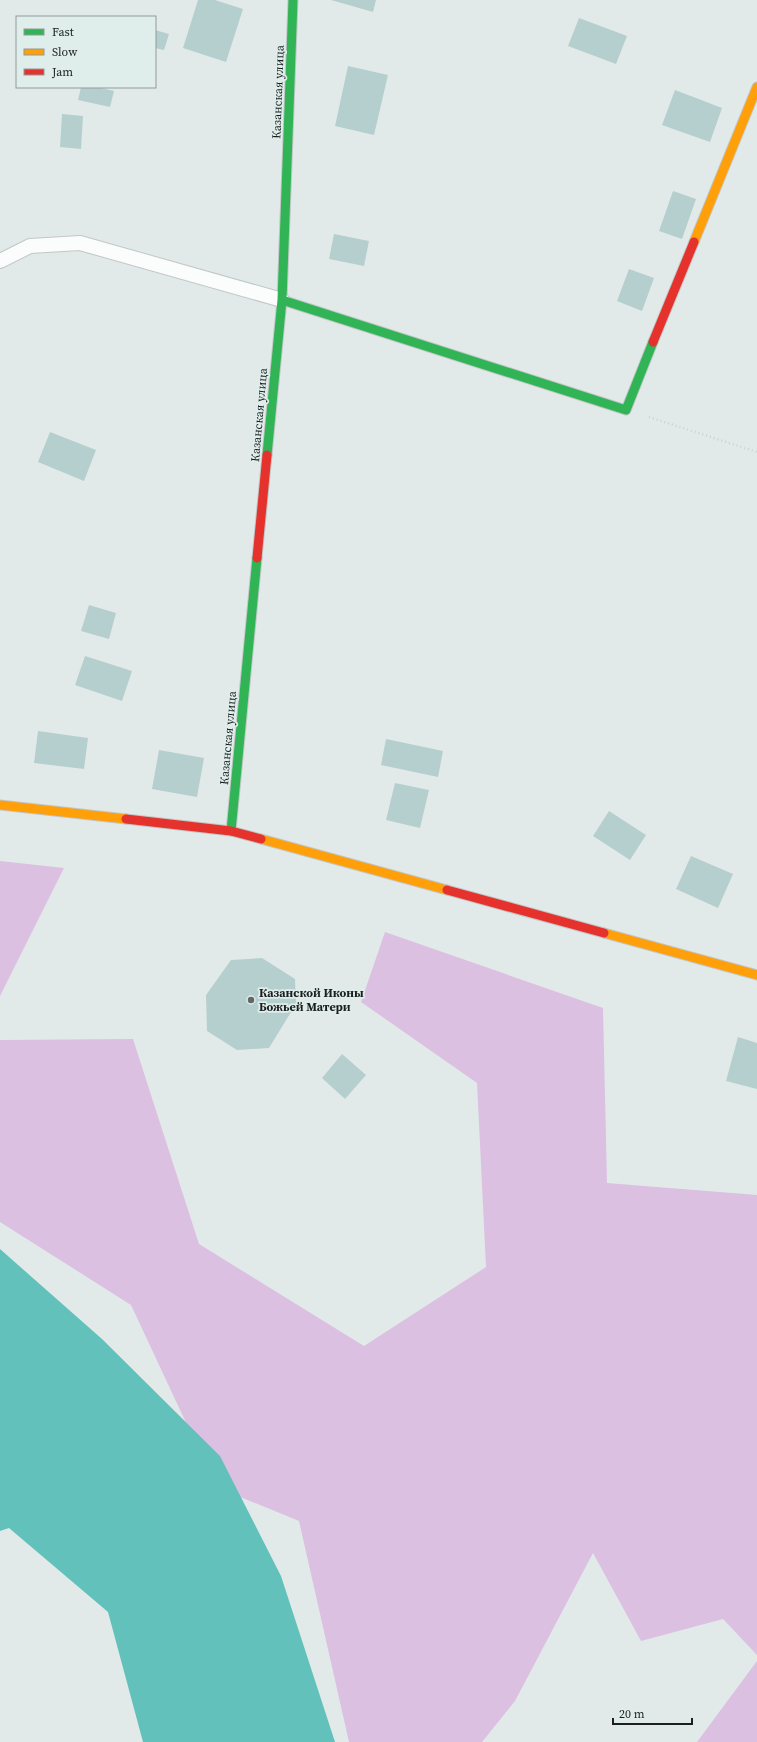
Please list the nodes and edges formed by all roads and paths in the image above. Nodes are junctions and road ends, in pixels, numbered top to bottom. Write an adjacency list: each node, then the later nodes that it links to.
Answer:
1 (293, 0): 4 (street, Казанская улица)
2 (757, 87): 5 (street)
3 (0, 261): 4 (lane)
4 (282, 300): 5 (street); 8 (street, Казанская улица)
5 (626, 410): 6 (path)
6 (757, 452)
7 (0, 805): 8 (street)
8 (231, 831): 9 (street)
9 (757, 975)

